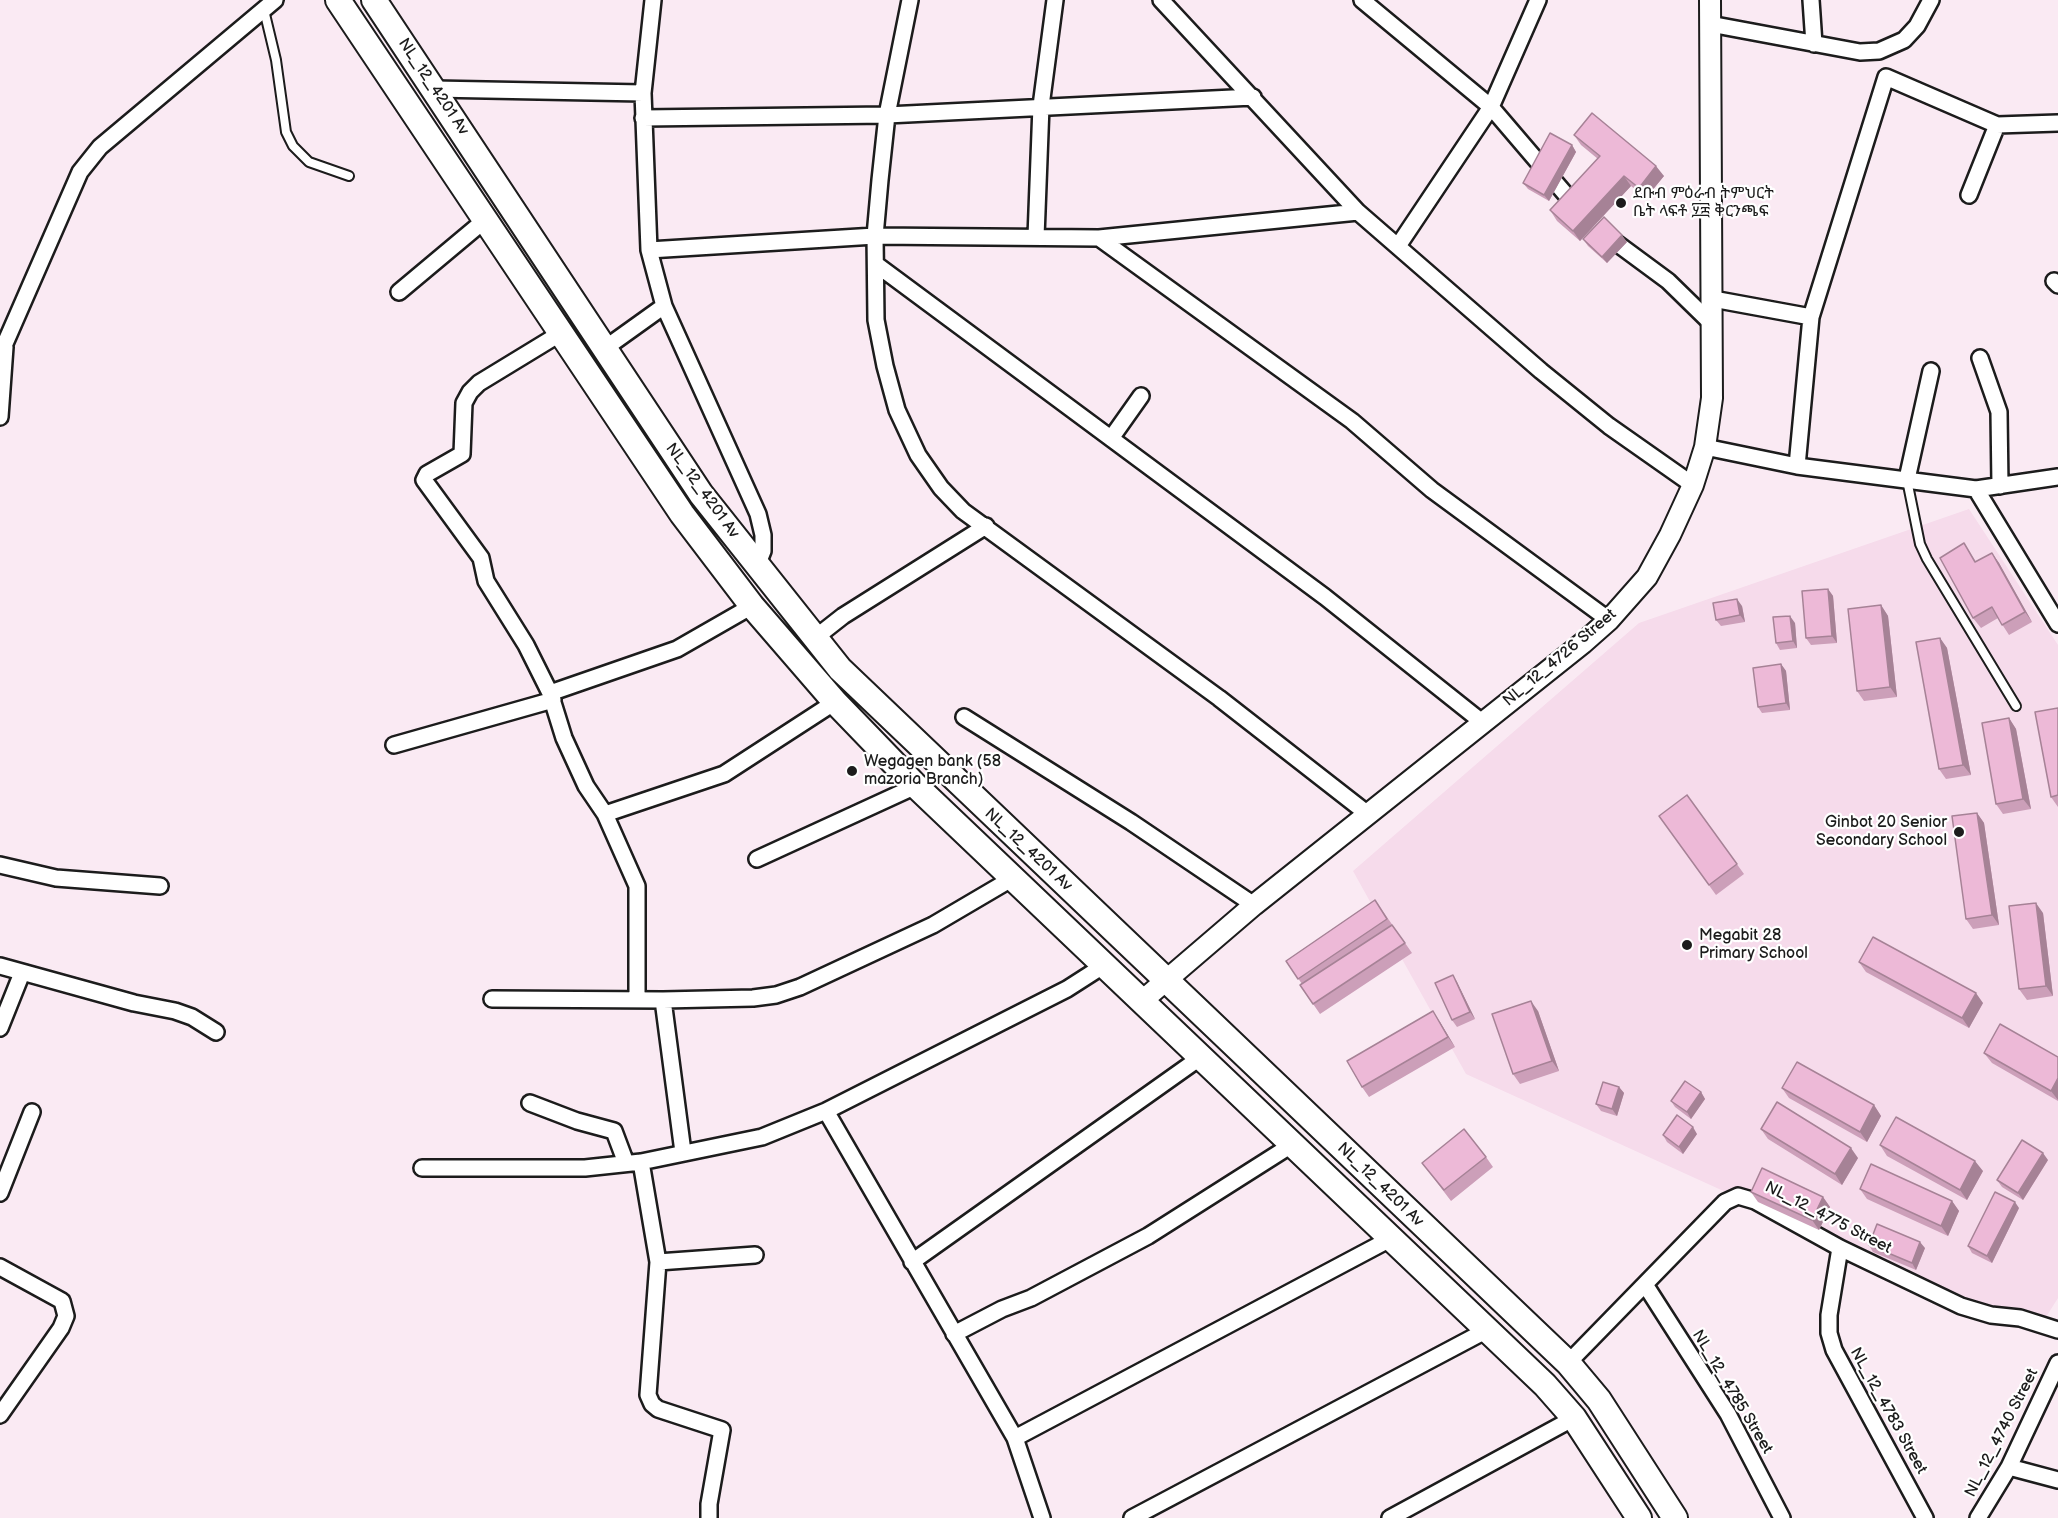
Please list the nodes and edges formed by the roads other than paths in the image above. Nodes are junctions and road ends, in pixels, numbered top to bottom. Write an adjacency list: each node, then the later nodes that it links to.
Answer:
1 (338, 0): 29 (main road, NL_12_4201 Av)
2 (374, 0): 17 (main road, NL_12_4201 Av)
3 (653, 0): 18 (street)
4 (910, 0): 22 (street)
5 (1055, 0): 20 (street)
6 (1161, 0): 19 (street)
7 (1362, 0): 21 (street)
8 (1538, 0): 21 (street)
9 (1710, 0): 13 (street, NL_12_4726 Street)
10 (1811, 0): 14 (street)
11 (1931, 0): 15 (street)
12 (269, 5): 26 (lane); 43 (street)
13 (1710, 24): 14 (street); 37 (street, NL_12_4726 Street)
14 (1814, 44): 15 (street)
15 (1879, 51): 16 (street)
16 (1886, 77): 25 (street); 39 (street)
17 (434, 89): 18 (street); 42 (main road, NL_12_4201 Av)
18 (643, 93): 23 (street)
19 (1253, 97): 20 (street); 28 (street)
20 (1041, 106): 22 (street); 31 (street)
21 (1491, 107): 33 (street); 40 (street)
22 (887, 115): 23 (street); 30 (street)
23 (643, 118): 34 (street)
24 (2058, 123): 25 (street)
25 (1997, 125): 27 (street)
26 (349, 176)
27 (1969, 195)
28 (1358, 212): 32 (street); 33 (street)
29 (485, 220): 36 (street); 41 (main road, NL_12_4201 Av)
30 (875, 236): 31 (street); 34 (street); 35 (street)
31 (1036, 237): 32 (street)
32 (1099, 238): 59 (street)
33 (1398, 246): 53 (street)
34 (649, 250): 38 (street)
35 (877, 265): 48 (street); 56 (street)
36 (399, 292)
37 (1713, 299): 39 (street); 40 (street, NL_12_4726 Street)
38 (664, 306): 42 (street); 57 (street)
39 (1810, 317): 50 (street)
40 (1711, 323): 49 (street, NL_12_4726 Street)
41 (561, 333): 58 (main road, NL_12_4201 Av); 62 (street)
42 (604, 349): 57 (main road, NL_12_4201 Av)
43 (2, 351): 47 (street)
44 (1980, 358): 54 (street)
45 (1931, 371): 52 (street)
46 (1141, 396): 48 (street)
47 (0, 417)
48 (1112, 437): 66 (street)
49 (1706, 447): 50 (street); 53 (street, NL_12_4726 Street)
50 (1797, 466): 52 (street)
51 (2058, 477): 54 (street)
52 (1907, 479): 55 (street); 64 (lane)
53 (1693, 485): 59 (street, NL_12_4726 Street)
54 (2001, 486): 55 (street)
55 (1976, 489): 60 (street)
56 (986, 526): 61 (street); 70 (street)
57 (757, 566): 61 (main road, NL_12_4201 Av)
58 (752, 606): 62 (street); 63 (main road, NL_12_4201 Av)
59 (1609, 620): 66 (street, NL_12_4726 Street)
60 (2058, 624)
61 (815, 638): 79 (main road, NL_12_4201 Av)
62 (552, 696): 67 (street); 69 (street)
63 (835, 702): 68 (main road, NL_12_4201 Av); 69 (street)
64 (2016, 705)
65 (964, 717): 75 (street)
66 (1482, 722): 70 (street, NL_12_4726 Street)
67 (394, 745)
68 (916, 786): 71 (street); 73 (main road, NL_12_4201 Av)
69 (605, 814): 81 (street)
70 (1369, 815): 75 (street, NL_12_4726 Street)
71 (757, 859)
72 (0, 865): 74 (street)
73 (1013, 878): 76 (main road, NL_12_4201 Av); 82 (street)
74 (160, 886)
75 (1254, 905): 79 (street, NL_12_4726 Street)
76 (1106, 964): 83 (main road, NL_12_4201 Av); 88 (street)
77 (0, 966): 78 (street)
78 (22, 973): 84 (street); 85 (street)
79 (1165, 980): 83 (street, NL_12_4726 Street); 105 (main road, NL_12_4201 Av)
80 (492, 999): 81 (street)
81 (637, 999): 82 (street)
82 (663, 1000): 91 (street)
83 (1142, 1001): 86 (main road, NL_12_4201 Av)
84 (0, 1028)
85 (216, 1032)
86 (1201, 1057): 90 (main road, NL_12_4201 Av); 99 (street)
87 (530, 1103): 92 (street)
88 (826, 1111): 91 (street); 99 (street)
89 (32, 1112): 94 (street)
90 (1293, 1144): 95 (main road, NL_12_4201 Av); 104 (street)
91 (683, 1152): 92 (street)
92 (634, 1162): 93 (street); 98 (street)
93 (422, 1168)
94 (0, 1193)
95 (1392, 1238): 102 (main road, NL_12_4201 Av); 109 (street)
96 (1840, 1248): 101 (street, NL_12_4775 Street); 103 (street, NL_12_4775 Street); 119 (street, NL_12_4783 Street)
97 (755, 1255): 98 (street)
98 (658, 1262): 112 (street)
99 (912, 1262): 104 (street)
100 (0, 1267): 107 (street)
101 (1646, 1286): 105 (street, NL_12_4775 Street); 118 (street, NL_12_4785 Street)
102 (1487, 1330): 108 (main road, NL_12_4201 Av); 114 (street)
103 (2058, 1330)
104 (954, 1334): 109 (street)
105 (1568, 1363): 117 (main road, NL_12_4201 Av)
106 (2058, 1363): 110 (street, NL_12_4740 Street)
107 (0, 1415)
108 (1574, 1418): 115 (street); 116 (main road, NL_12_4201 Av)
109 (1015, 1438): 113 (street)
110 (2009, 1467): 111 (street); 120 (street, NL_12_4740 Street)
111 (2058, 1480)
112 (709, 1518)
113 (1042, 1518)
114 (1132, 1518)
115 (1390, 1518)
116 (1639, 1518)
117 (1675, 1518)
118 (1782, 1518)
119 (1925, 1518)
120 (1978, 1518)

